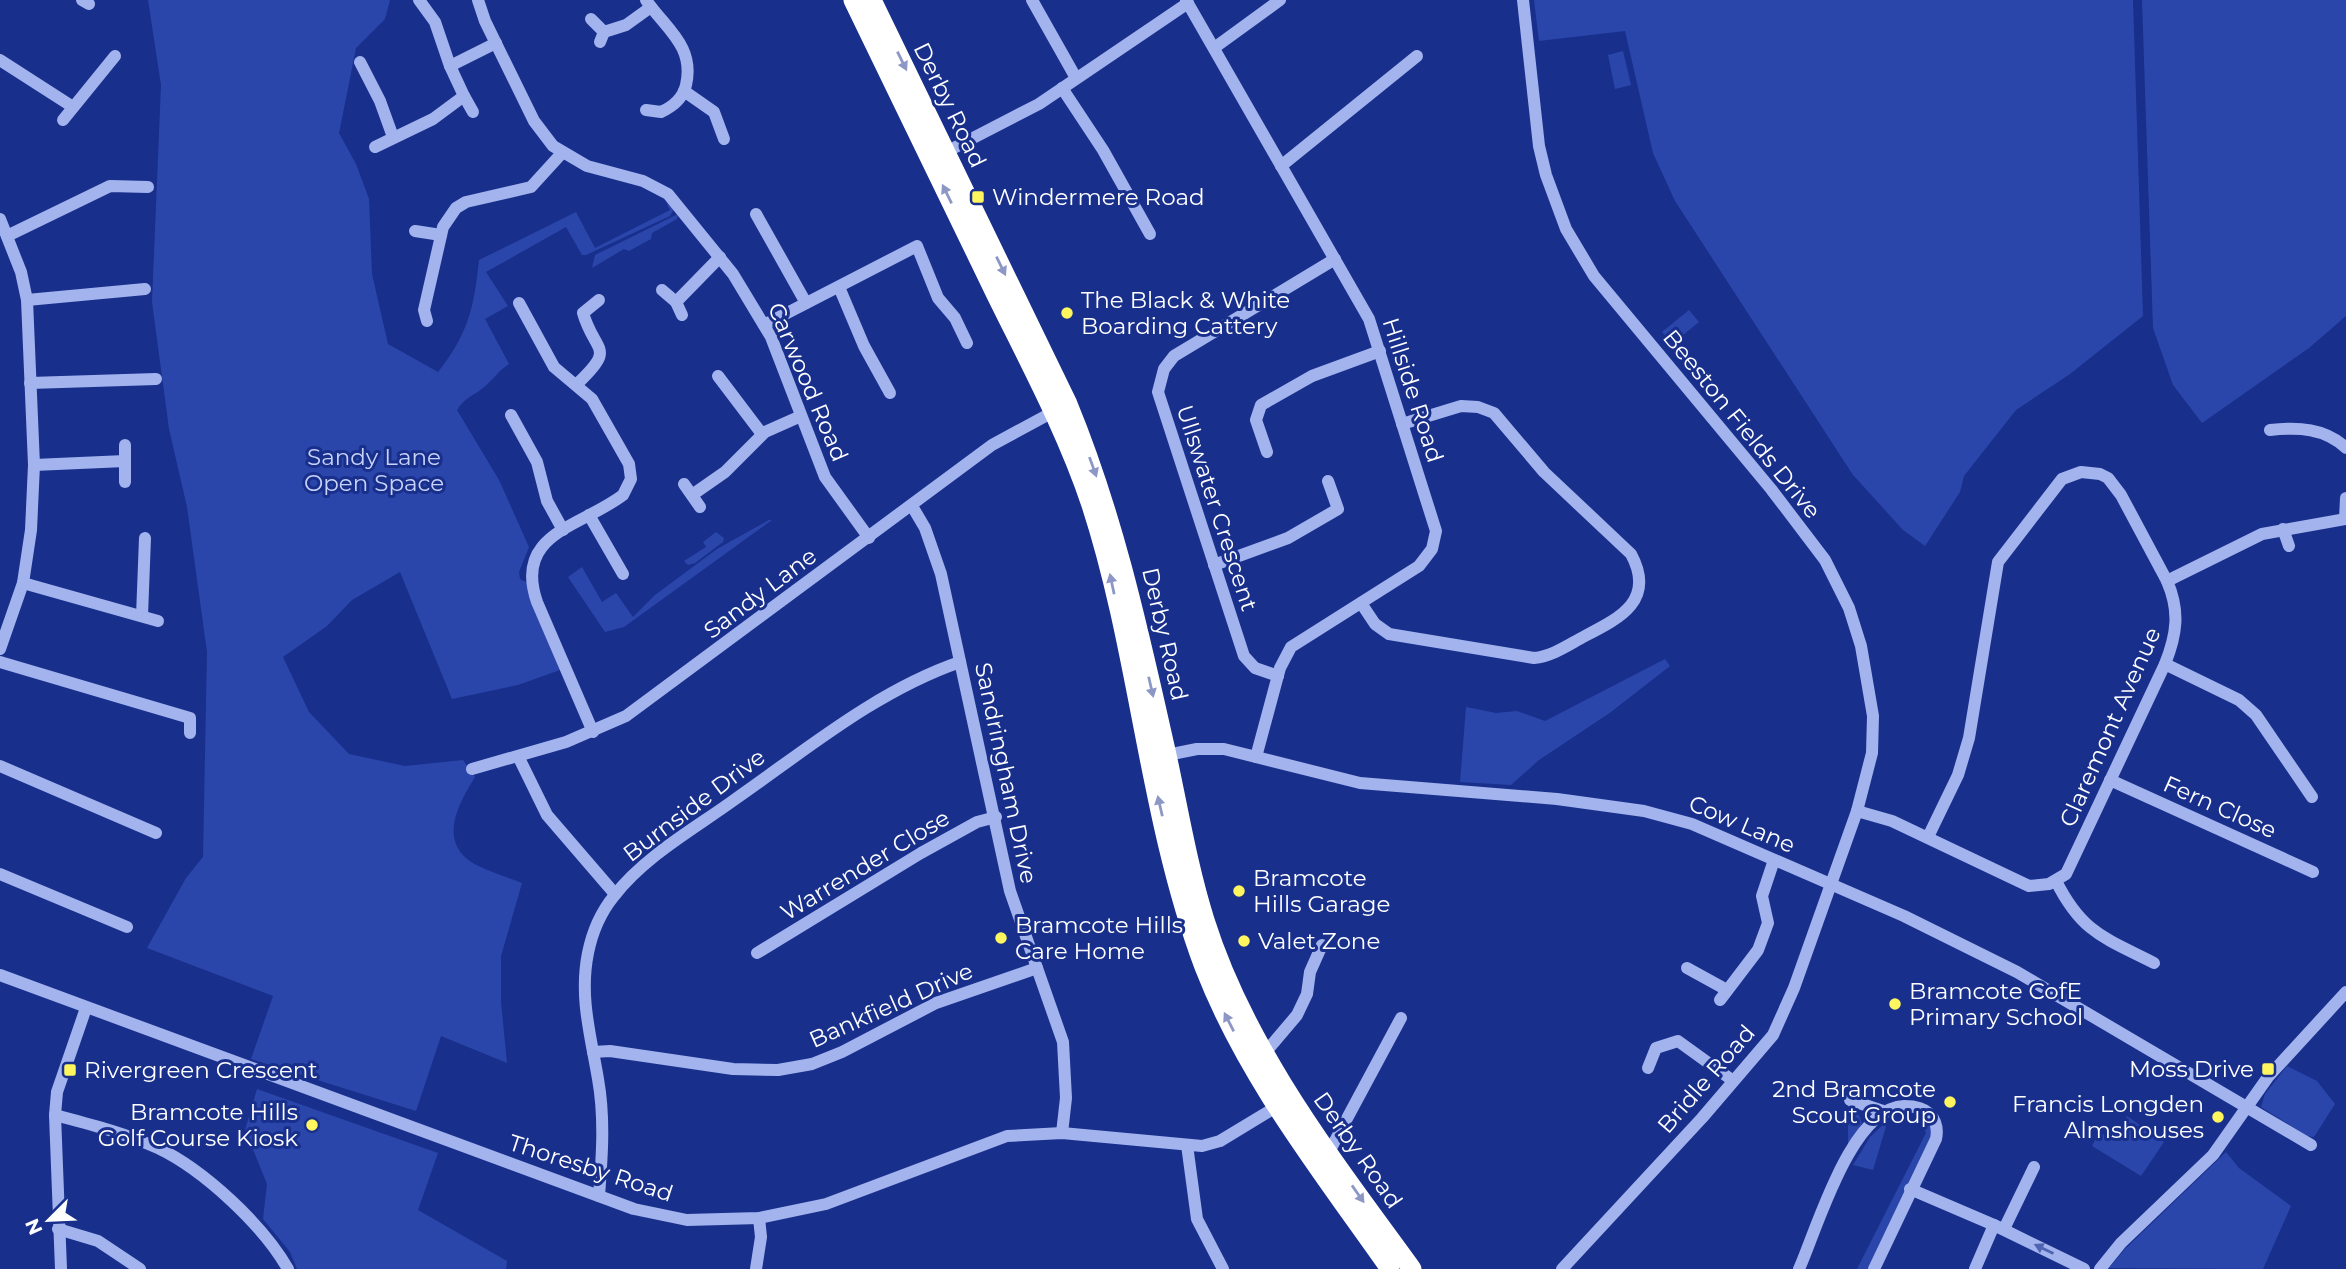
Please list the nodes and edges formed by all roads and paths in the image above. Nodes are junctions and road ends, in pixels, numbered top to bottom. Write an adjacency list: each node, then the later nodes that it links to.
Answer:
1 (419, 0): 16 (street)
2 (478, 0): 11 (street)
3 (853, 0): 59 (highway, Derby Road, one-way to 3)
4 (872, 0): 29 (highway, Derby Road, one-way to 29)
5 (1032, 0): 18 (street)
6 (1280, 0): 12 (street)
7 (1523, 0): 108 (street, Beeston Fields Drive)
8 (1187, 2): 12 (street, Hillside Road); 18 (street)
9 (649, 3): 10 (street); 20 (street)
10 (591, 19)
11 (496, 43): 16 (street); 30 (street)
12 (1214, 48): 31 (street, Hillside Road)
13 (115, 56): 22 (street)
14 (1407, 58): 31 (street)
15 (0, 60): 22 (street)
16 (450, 66): 21 (street)
17 (360, 70): 26 (street)
18 (1076, 78): 19 (street)
19 (1062, 89): 29 (street); 36 (street)
20 (684, 91): 23 (street); 27 (street)
21 (464, 96): 24 (street); 26 (street)
22 (74, 107): 25 (street)
23 (646, 110)
24 (473, 113)
25 (62, 120)
26 (393, 137): 28 (street)
27 (724, 139)
28 (375, 147)
29 (946, 152): 100 (highway, Derby Road, one-way to 100)
30 (562, 153): 37 (street); 39 (street, Carwood Road)
31 (1281, 166): 40 (street, Hillside Road)
32 (148, 186): 38 (street)
33 (756, 214): 48 (street)
34 (0, 219): 38 (street)
35 (415, 231): 37 (street)
36 (1150, 234)
37 (440, 235): 49 (street)
38 (7, 236): 44 (street)
39 (720, 257): 46 (street); 51 (street, Carwood Road)
40 (1335, 259): 53 (street, Hillside Road); 86 (street, Ullswater Crescent)
41 (839, 287): 48 (street); 52 (street); 58 (street)
42 (145, 289): 44 (street)
43 (662, 290): 46 (street)
44 (27, 300): 56 (street)
45 (599, 300): 57 (street)
46 (676, 302): 50 (street)
47 (519, 303): 57 (street)
48 (806, 303): 51 (street)
49 (421, 314)
50 (682, 315)
51 (764, 325): 62 (street, Carwood Road)
52 (948, 338)
53 (1380, 351): 63 (street, Hillside Road); 69 (street)
54 (718, 376): 66 (street)
55 (156, 379): 56 (street)
56 (30, 383): 71 (street)
57 (576, 384): 79 (street)
58 (890, 393)
59 (1053, 412): 77 (street, Sandy Lane); 136 (highway, Derby Road, one-way to 59)
60 (2297, 413): 64 (street)
61 (511, 415): 82 (street)
62 (801, 416): 66 (street); 83 (street, Carwood Road)
63 (1402, 424): 90 (street, Hillside Road); 90 (street)
64 (2295, 427): 65 (street); 68 (street)
65 (2270, 430)
66 (762, 434): 75 (street)
67 (125, 444): 70 (street)
68 (2346, 445)
69 (1267, 452)
70 (125, 461): 71 (street); 73 (street)
71 (34, 465): 89 (street)
72 (1328, 481): 86 (street)
73 (125, 482)
74 (684, 484): 75 (street)
75 (692, 495): 78 (street)
76 (2346, 499): 80 (street)
77 (912, 506): 83 (street, Sandy Lane); 95 (street, Sandringham Drive)
78 (700, 507)
79 (589, 515): 82 (street); 87 (street)
80 (2346, 519): 81 (street)
81 (2283, 529): 84 (street); 88 (street)
82 (563, 530): 98 (street)
83 (869, 538): 98 (street, Sandy Lane)
84 (2289, 546)
85 (140, 547): 91 (street)
86 (1214, 565): 97 (street, Ullswater Crescent)
87 (623, 574)
88 (2167, 581): 96 (street, Claremont Avenue); 112 (street, Claremont Avenue)
89 (23, 583): 91 (street); 93 (street)
90 (1361, 603): 97 (street, Hillside Road)
91 (142, 616): 92 (street)
92 (158, 621)
93 (0, 649)
94 (0, 662): 99 (street)
95 (960, 662): 109 (street, Sandringham Drive); 119 (street, Burnside Drive)
96 (2165, 664): 105 (street, Claremont Avenue); 106 (street)
97 (1278, 676): 101 (street, Hillside Road)
98 (593, 732): 102 (street, Sandy Lane)
99 (190, 733)
100 (1167, 755): 101 (street, Cow Lane); 132 (highway, Derby Road)
101 (1256, 757): 113 (street, Cow Lane)
102 (519, 758): 104 (street, Sandy Lane); 119 (street)
103 (0, 766): 110 (street)
104 (472, 769)
105 (2110, 780): 114 (street, Fern Close); 116 (street, Claremont Avenue)
106 (2312, 797)
107 (127, 804): 110 (street)
108 (1857, 811): 112 (street); 117 (street, Beeston Fields Drive)
109 (996, 817): 123 (street, Warrender Close); 125 (street, Sandringham Drive)
110 (121, 818): 111 (street)
111 (156, 833)
112 (1928, 837): 116 (street)
113 (1774, 860): 117 (street, Cow Lane); 126 (street)
114 (2313, 872)
115 (0, 874): 120 (street)
116 (2056, 881): 124 (street)
117 (1829, 884): 134 (street, Bridle Road); 137 (street, Cow Lane)
118 (87, 893): 120 (street)
119 (615, 894): 131 (street, Burnside Drive)
120 (82, 907): 121 (street)
121 (127, 927)
122 (1322, 945): 132 (street)
123 (757, 953)
124 (2154, 963)
125 (1037, 968): 131 (street, Bankfield Drive); 140 (street, Sandringham Drive)
126 (1685, 968)
127 (0, 975): 129 (street, Thoresby Road)
128 (2346, 992): 137 (street)
129 (86, 1008): 139 (street); 146 (street, Thoresby Road)
130 (1401, 1018): 143 (street)
131 (593, 1052): 146 (street, Burnside Drive)
132 (1264, 1054): 136 (highway, Derby Road)
133 (1648, 1068): 134 (street)
134 (1732, 1080): 157 (street, Bridle Road)
135 (1850, 1100): 138 (street)
136 (1283, 1103): 141 (street, Thoresby Road); 143 (highway, Derby Road); 155 (highway, Derby Road)
137 (2249, 1107): 142 (street); 162 (street)
138 (1886, 1112): 145 (street); 158 (street)
139 (55, 1115): 149 (street); 152 (street)
140 (1062, 1133): 141 (street, Thoresby Road); 147 (street, Thoresby Road)
141 (1187, 1145): 154 (street)
142 (2311, 1145)
143 (1328, 1152): 156 (highway, Derby Road, one-way to 156)
144 (2034, 1167): 148 (street)
145 (1910, 1189): 148 (street); 159 (street)
146 (598, 1196): 147 (street, Thoresby Road)
147 (759, 1218): 153 (street)
148 (1999, 1227): 160 (street); 161 (street, one-way to 148)
149 (58, 1229): 150 (street); 151 (street)
150 (61, 1269)
151 (140, 1269)
152 (288, 1269)
153 (756, 1269)
154 (1223, 1269)
155 (1390, 1269)
156 (1412, 1269)
157 (1562, 1269)
158 (1799, 1269)
159 (1874, 1269)
160 (1975, 1269)
161 (2084, 1269)
162 (2100, 1269)

